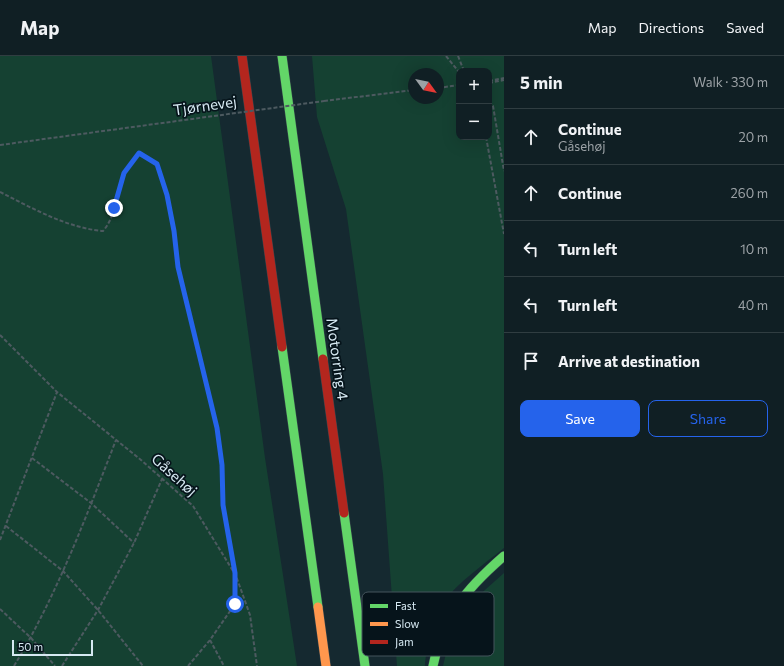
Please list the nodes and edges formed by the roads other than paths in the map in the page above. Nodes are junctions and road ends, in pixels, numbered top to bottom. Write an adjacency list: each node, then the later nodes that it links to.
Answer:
1 (242, 56): 8 (main road)
2 (282, 56): 5 (main road, Motorring 4)
3 (504, 556): 4 (main road)
4 (466, 592)
5 (362, 644)
6 (364, 656): 9 (main road, Motorring 4)
7 (435, 656): 10 (main road)
8 (326, 666)
9 (365, 666)
10 (433, 666)

